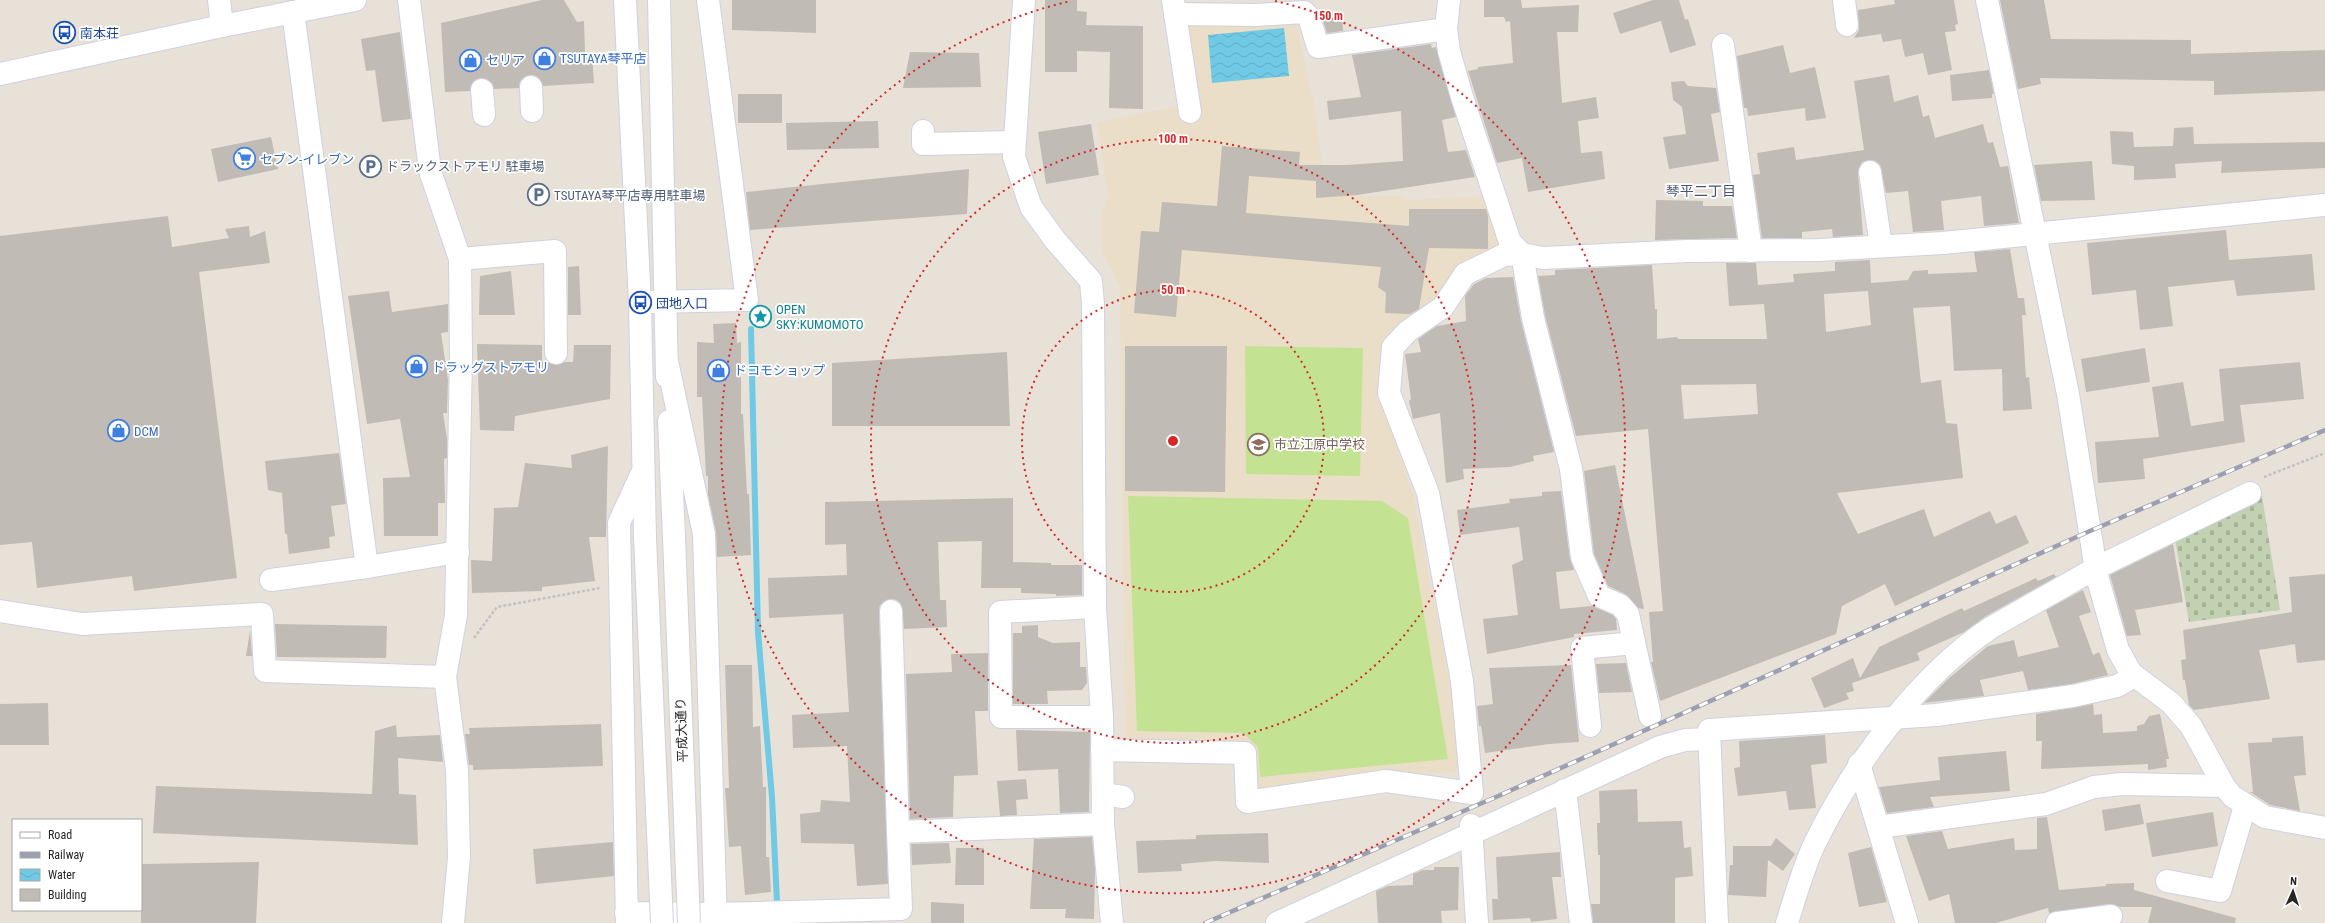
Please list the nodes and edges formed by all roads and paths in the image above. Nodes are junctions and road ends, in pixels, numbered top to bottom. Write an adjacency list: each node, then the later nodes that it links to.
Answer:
1 (219, 0): 14 (street)
2 (355, 0): 12 (street)
3 (409, 0): 31 (street)
4 (625, 0): 33 (street)
5 (658, 0): 32 (street)
6 (708, 0): 32 (street)
7 (1024, 0): 24 (street)
8 (1449, 0): 15 (street)
9 (1844, 0): 13 (street)
10 (1987, 0): 27 (street)
11 (1174, 7): 15 (street); 21 (street)
12 (293, 12): 14 (street); 40 (street)
13 (1847, 25)
14 (222, 26): 17 (street)
15 (1446, 29): 30 (street)
16 (1723, 45): 29 (street)
17 (0, 74)
18 (531, 87): 20 (street)
19 (482, 90): 22 (street)
20 (532, 112)
21 (1190, 112)
22 (484, 115)
23 (923, 131): 24 (street)
24 (1014, 142): 44 (street)
25 (1870, 172): 28 (street)
26 (2325, 205): 27 (street)
27 (2034, 234): 28 (street); 41 (street)
28 (1881, 246): 29 (street)
29 (1751, 251): 30 (street)
30 (1522, 254): 48 (street); 56 (street)
31 (460, 259): 34 (street); 39 (street)
32 (665, 302): 33 (street); 35 (street)
33 (640, 303): 37 (street)
34 (556, 353)
35 (666, 361): 69 (street); 72 (street, 平成大通り, bridge)
36 (2325, 453): 38 (path)
37 (643, 471): 43 (street); 71 (street, bridge)
38 (2250, 493): 41 (street)
39 (458, 552): 40 (street); 50 (street)
40 (367, 567): 42 (street)
41 (2096, 568): 49 (street); 53 (street)
42 (270, 580)
43 (620, 586): 47 (path); 68 (street)
44 (1095, 607): 52 (street); 52 (street)
45 (0, 611): 50 (street)
46 (891, 611): 65 (street)
47 (473, 639)
48 (1634, 643): 51 (street); 54 (street)
49 (2130, 672): 53 (street); 58 (street)
50 (445, 677): 70 (street)
51 (1650, 716)
52 (1102, 717): 56 (street)
53 (1896, 719): 55 (street); 57 (street)
54 (1590, 726)
55 (1709, 739): 59 (street); 77 (street)
56 (1102, 750): 61 (street)
57 (1859, 764): 62 (street); 78 (street)
58 (2224, 786): 60 (street); 62 (street)
59 (1565, 790): 64 (street); 76 (street)
60 (2245, 806): 63 (street); 66 (street)
61 (1103, 824): 65 (street); 73 (street)
62 (1878, 827): 79 (street)
63 (2325, 828)
64 (1471, 829): 74 (street); 75 (street)
65 (898, 832): 69 (street)
66 (2167, 881)
67 (2111, 916): 80 (street)
68 (627, 918): 69 (street)
69 (716, 918)
70 (453, 923)
71 (662, 923)
72 (689, 923)
73 (1112, 923)
74 (1277, 923)
75 (1477, 923)
76 (1581, 923)
77 (1717, 923)
78 (1787, 923)
79 (1907, 923)
80 (2057, 923)

